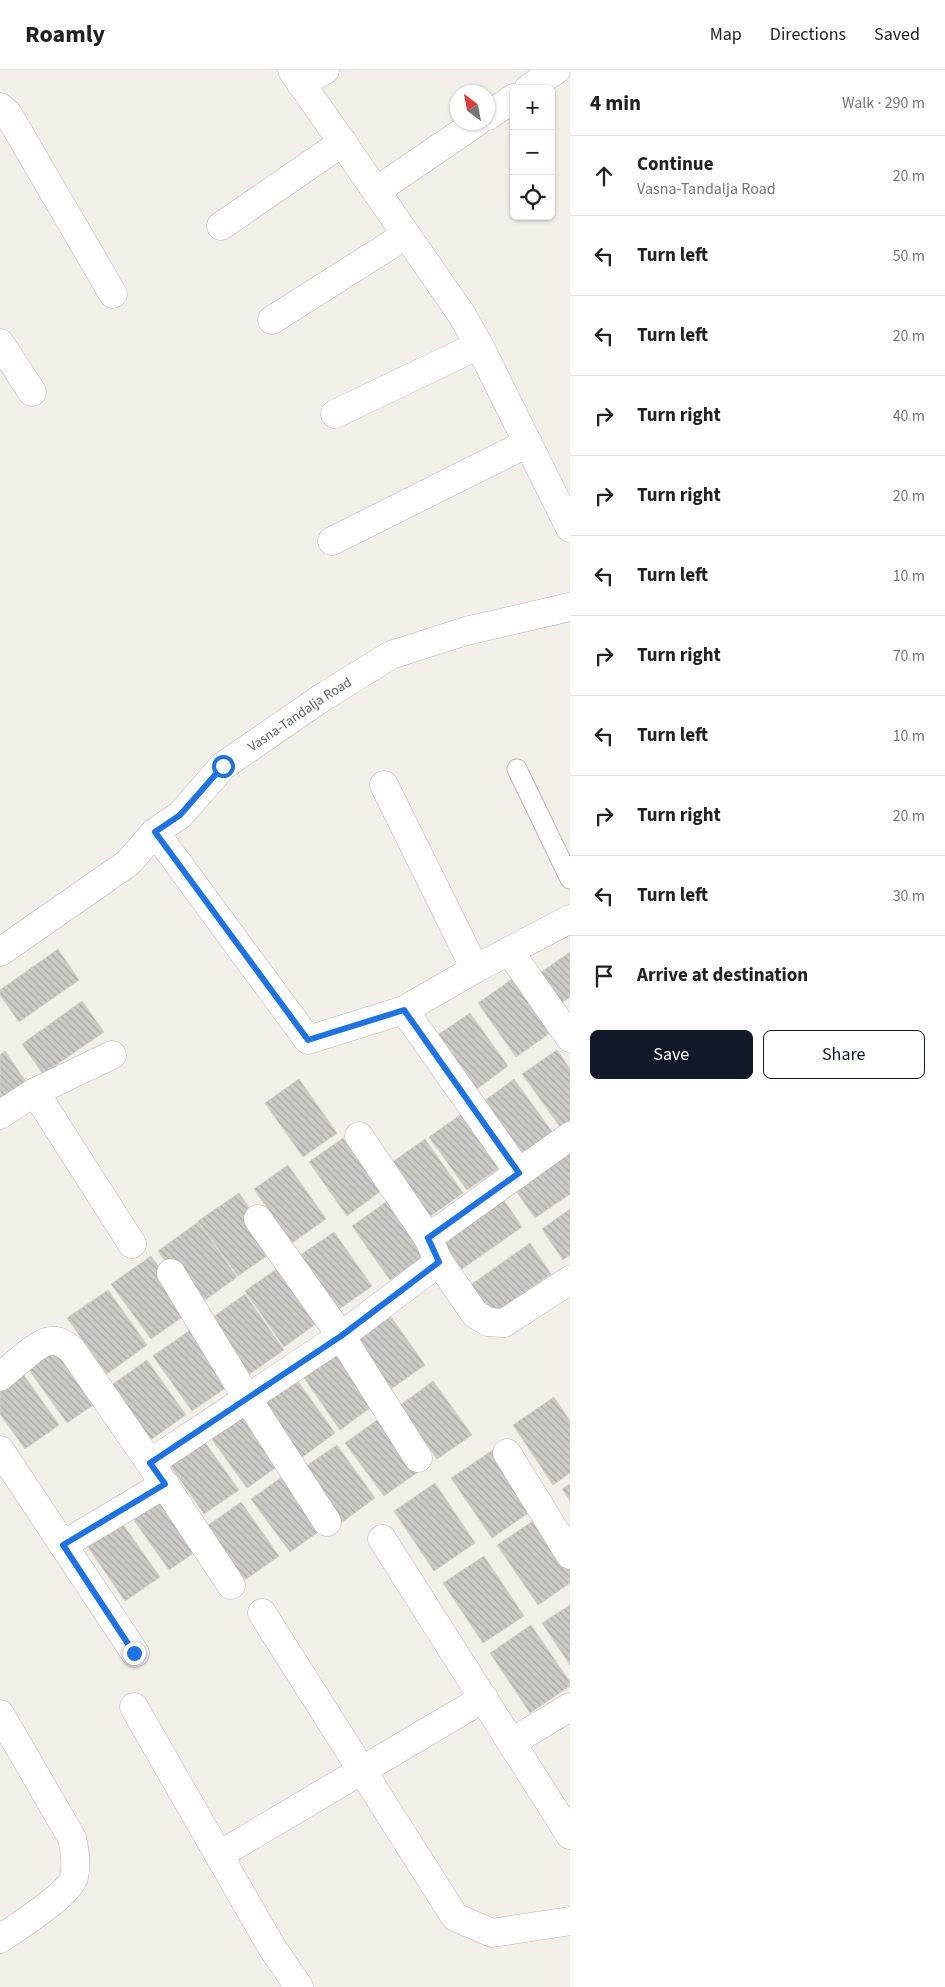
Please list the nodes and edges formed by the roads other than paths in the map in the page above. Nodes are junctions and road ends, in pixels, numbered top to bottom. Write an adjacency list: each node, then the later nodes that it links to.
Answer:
1 (325, 70): 3 (street)
2 (556, 70): 4 (street)
3 (296, 77): 9 (street)
4 (534, 85)
5 (510, 101): 7 (street)
6 (0, 106): 13 (street)
7 (495, 111)
8 (465, 130): 10 (street)
9 (343, 142): 10 (street); 11 (street)
10 (376, 190): 12 (street)
11 (221, 226)
12 (406, 235): 14 (street); 16 (street)
13 (113, 294)
14 (272, 320)
15 (0, 343): 17 (street)
16 (479, 345): 18 (street); 19 (street)
17 (32, 392)
18 (335, 414)
19 (528, 443): 20 (street); 21 (street)
20 (570, 528)
21 (332, 541)
22 (570, 607): 25 (street, Vasna-Tandalja Road)
23 (517, 769): 26 (lane)
24 (384, 785): 30 (street)
25 (155, 832): 28 (street, Vasna-Tandalja Road); 31 (street)
26 (570, 879)
27 (570, 919): 29 (street)
28 (0, 952)
29 (510, 952): 30 (street); 32 (street)
30 (475, 970): 31 (street)
31 (404, 1010): 38 (street)
32 (570, 1038)
33 (112, 1054): 34 (street)
34 (35, 1092): 35 (street); 41 (street)
35 (0, 1115)
36 (359, 1136): 40 (street)
37 (570, 1136): 38 (street)
38 (519, 1173): 40 (street)
39 (258, 1219): 45 (street)
40 (428, 1238): 42 (street)
41 (132, 1244)
42 (439, 1262): 44 (street); 45 (street)
43 (171, 1273): 47 (street)
44 (570, 1280)
45 (341, 1336): 47 (street); 50 (street)
46 (0, 1377): 51 (street)
47 (247, 1398): 51 (street); 52 (street)
48 (0, 1450): 54 (street)
49 (507, 1453): 55 (street)
50 (418, 1458)
51 (158, 1474): 54 (street); 56 (street)
52 (327, 1522)
53 (382, 1539): 59 (street)
54 (63, 1545): 58 (street)
55 (570, 1555)
56 (231, 1585)
57 (262, 1613): 64 (street)
58 (134, 1653)
59 (484, 1698): 63 (street); 64 (street)
60 (134, 1707): 66 (street)
61 (570, 1707): 63 (street)
62 (0, 1714): 68 (street)
63 (512, 1742): 65 (street)
64 (363, 1770): 66 (street); 67 (street)
65 (570, 1834)
66 (219, 1855): 69 (street)
67 (570, 1921)
68 (0, 1939)
69 (299, 1987)

